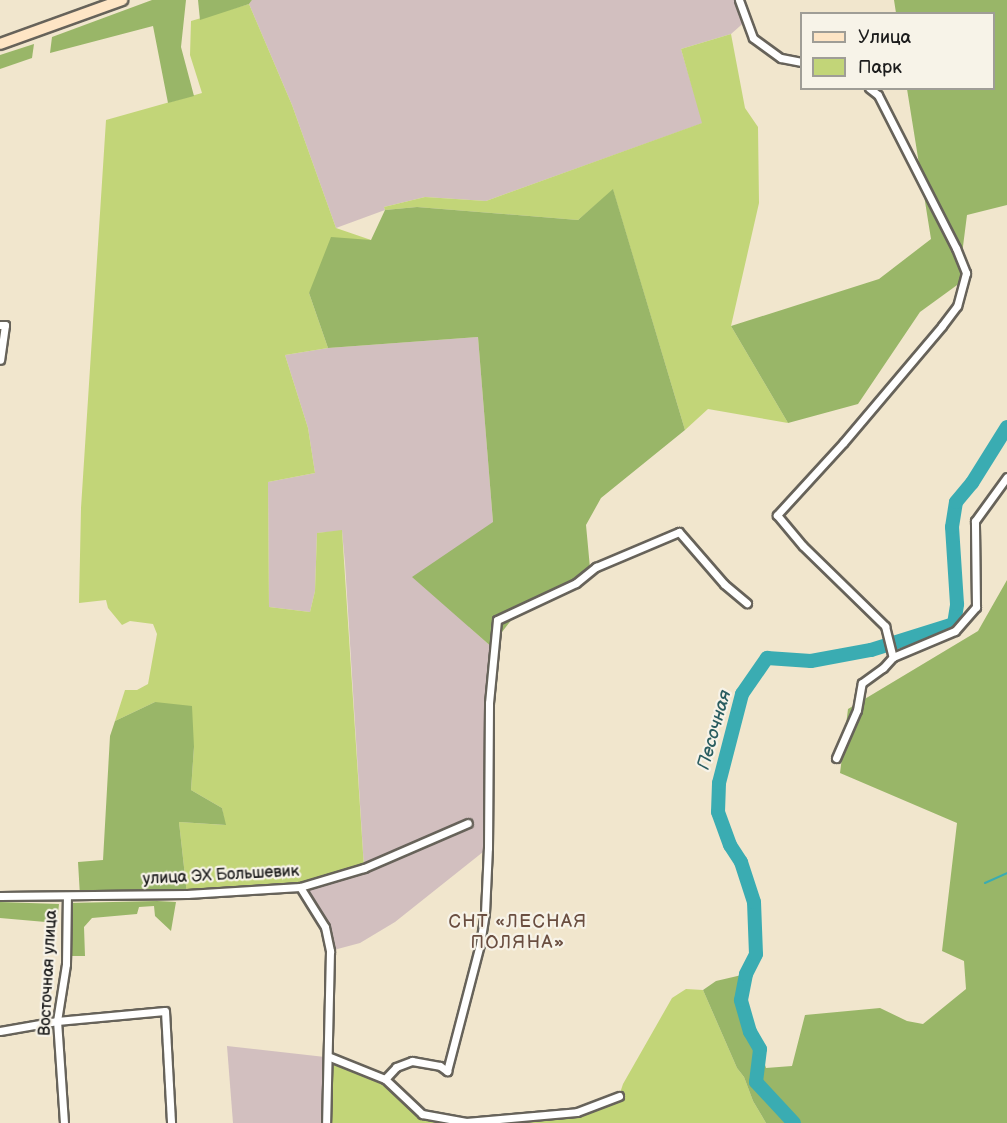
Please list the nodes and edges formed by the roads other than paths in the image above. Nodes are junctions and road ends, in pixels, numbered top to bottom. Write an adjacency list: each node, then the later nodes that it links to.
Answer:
1 (122, 0): 3 (main road)
2 (739, 0): 4 (street)
3 (0, 44)
4 (800, 62)
5 (872, 90): 10 (street)
6 (2, 325): 7 (street)
7 (0, 360)
8 (1007, 477): 10 (street)
9 (747, 603): 19 (street)
10 (893, 657): 11 (street)
11 (837, 758)
12 (468, 823): 13 (street, улица ЭХ Большевик)
13 (300, 887): 15 (street, улица ЭХ Большевик); 23 (street)
14 (0, 896): 15 (street, улица ЭХ Большевик)
15 (67, 896): 16 (street, Восточная улица)
16 (57, 1021): 17 (street); 21 (street, Восточная улица); 22 (street)
17 (0, 1031)
18 (330, 1057): 19 (street)
19 (385, 1079): 20 (street)
20 (619, 1096)
21 (64, 1123)
22 (171, 1123)
23 (326, 1123)

